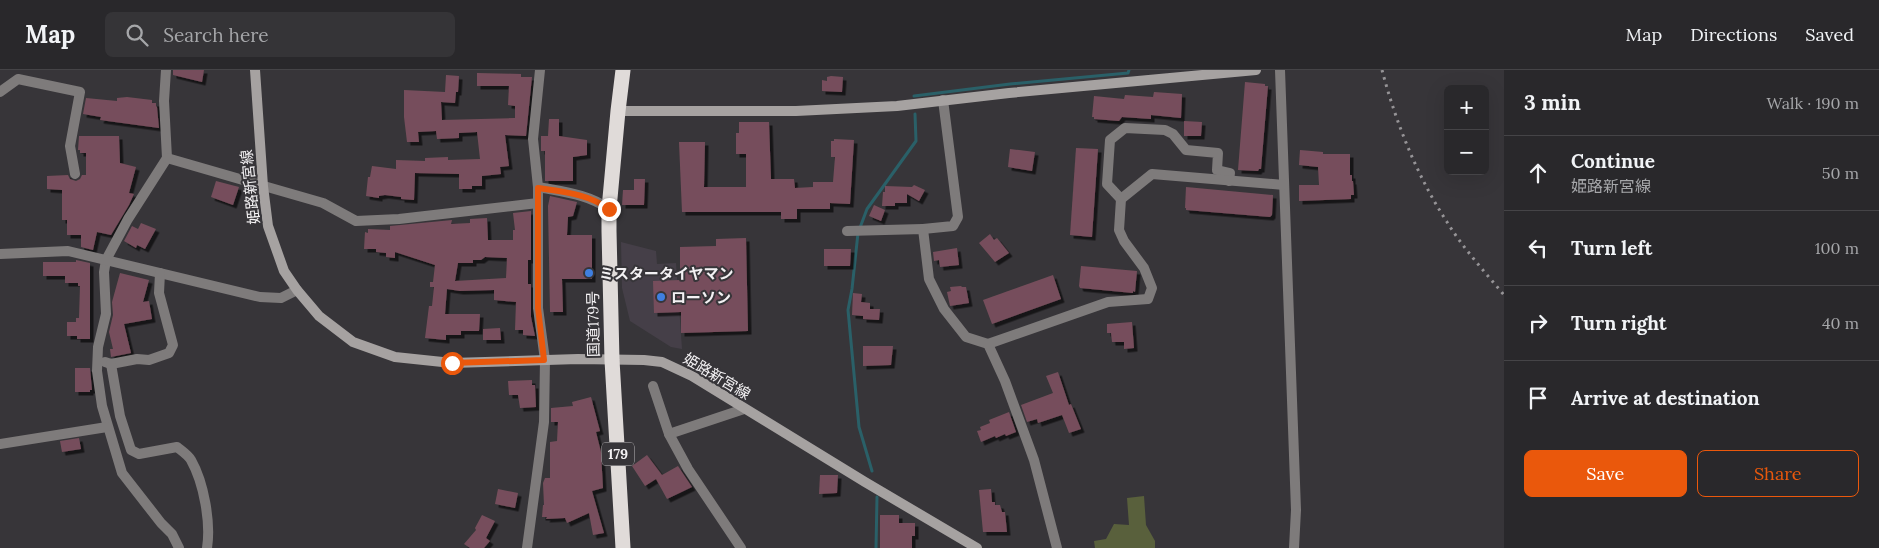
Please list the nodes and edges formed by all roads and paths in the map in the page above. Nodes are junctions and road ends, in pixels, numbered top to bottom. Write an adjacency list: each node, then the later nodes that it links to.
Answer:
1 (166, 70): 11 (street)
2 (255, 70): 15 (main road, 姫路新宮線)
3 (540, 70): 16 (street)
4 (623, 70): 10 (highway, 国道179号 / 179)
5 (1256, 70): 9 (main road)
6 (1280, 70): 14 (street)
7 (19, 75): 8 (street); 12 (street)
8 (0, 92)
9 (943, 100): 10 (main road); 20 (street)
10 (618, 111): 19 (highway, 国道179号 / 179)
11 (167, 158): 15 (street); 23 (street)
12 (75, 174)
13 (1229, 181): 14 (street); 17 (street); 17 (street)
14 (1284, 185): 43 (street)
15 (262, 186): 18 (street); 25 (main road, 姫路新宮線)
16 (538, 188): 18 (street); 19 (street)
17 (1122, 199): 26 (street)
18 (538, 203): 28 (street)
19 (609, 209): 29 (highway, 国道179号 / 179)
20 (923, 229): 21 (street); 26 (street)
21 (847, 231)
22 (0, 254): 23 (street)
23 (106, 260): 24 (street); 27 (street)
24 (160, 273): 25 (street); 30 (street)
25 (297, 290): 28 (main road, 姫路新宮線)
26 (988, 344): 42 (street)
27 (98, 360): 30 (street); 33 (street)
28 (544, 360): 29 (main road, 姫路新宮線); 38 (street)
29 (612, 360): 32 (main road, 姫路新宮線); 39 (highway, 国道179号 / 179)
30 (111, 364): 37 (street)
31 (653, 386): 34 (street)
32 (744, 410): 34 (street); 41 (main road, 姫路新宮線)
33 (107, 427): 35 (street); 36 (street)
34 (669, 434): 40 (street)
35 (0, 444)
36 (179, 548)
37 (207, 548)
38 (527, 548)
39 (624, 548)
40 (741, 548)
41 (977, 548)
42 (1057, 548)
43 (1294, 548)

